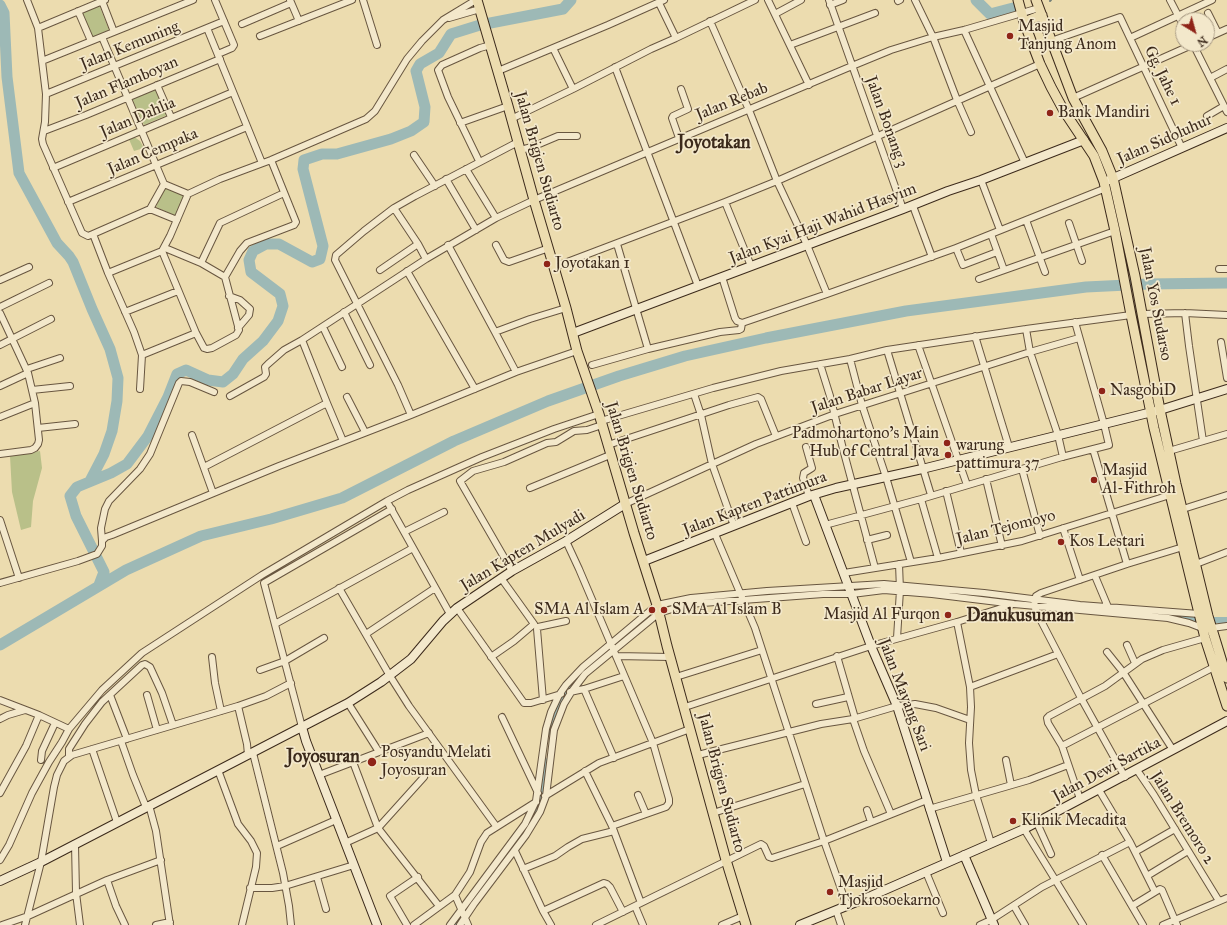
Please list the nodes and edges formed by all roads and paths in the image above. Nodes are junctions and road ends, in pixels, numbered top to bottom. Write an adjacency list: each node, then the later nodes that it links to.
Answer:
1 (27, 0): 34 (street)
2 (193, 0): 38 (street)
3 (215, 0): 28 (street)
4 (352, 0): 29 (street)
5 (363, 0): 48 (street)
6 (476, 0): 23 (main road, Jalan Brigjen Sudiarto); 27 (street)
7 (755, 0): 30 (street)
8 (768, 0): 25 (street)
9 (801, 0): 25 (street)
10 (843, 0): 17 (street)
11 (915, 0): 43 (street)
12 (1170, 0): 21 (street)
13 (1212, 0): 22 (street)
14 (103, 1): 19 (street); 38 (street)
15 (291, 1): 29 (street); 31 (street)
16 (661, 1): 44 (street); 51 (street)
17 (829, 3): 32 (street, Jalan Bonang 3)
18 (1039, 7): 20 (main road); 47 (main road, Jalan Yos Sudarso)
19 (78, 11): 34 (street); 46 (street)
20 (1020, 11): 37 (street, Jalan Rebab); 56 (main road, Jalan Yos Sudarso)
21 (1176, 12)
22 (1185, 12)
23 (481, 13): 27 (street); 49 (main road, Jalan Brigjen Sudiarto)
24 (875, 13): 32 (street)
25 (775, 14): 50 (street)
26 (1175, 16): 45 (street)
27 (443, 20): 94 (street)
28 (224, 21): 35 (street, Jalan Kemuning); 54 (street, Jalan Flamboyan)
29 (299, 21): 41 (street)
30 (710, 21): 44 (street); 76 (street)
31 (242, 24)
32 (838, 26): 50 (street); 58 (street, Jalan Bonang 3)
33 (1215, 27): 39 (street)
34 (38, 28): 55 (street)
35 (207, 28): 54 (street); 57 (street, Jalan Kemuning)
36 (1227, 29): 39 (street)
37 (964, 30): 43 (street, Jalan Rebab); 66 (street)
38 (114, 32): 42 (street)
39 (1218, 33): 40 (street)
40 (1215, 34)
41 (260, 36)
42 (102, 37): 46 (street); 57 (street)
43 (933, 37): 58 (street, Jalan Rebab); 73 (street)
44 (676, 38): 59 (street)
45 (1130, 38): 47 (street, Gg. Jahe 1); 60 (street, Gg. Jahe 1)
46 (91, 41): 55 (street)
47 (1051, 41): 72 (main road, Jalan Yos Sudarso)
48 (378, 45)
49 (491, 45): 62 (main road, Jalan Brigjen Sudiarto); 80 (street)
50 (790, 45): 65 (street)
51 (553, 48): 62 (street); 68 (street)
52 (1176, 52): 60 (street)
53 (1197, 52): 63 (street)
54 (219, 56): 64 (street, Jalan Flamboyan); 69 (street)
55 (42, 61): 70 (street)
56 (1040, 64): 66 (street); 89 (main road, Jalan Yos Sudarso)
57 (114, 66): 70 (street, Jalan Kemuning); 71 (street)
58 (852, 66): 65 (street, Jalan Rebab); 87 (street, Jalan Bonang 3)
59 (615, 67): 68 (street); 92 (street)
60 (1143, 67): 72 (street); 91 (street, Gg. Jahe 1)
61 (1227, 69): 63 (street)
62 (498, 71): 74 (main road, Jalan Brigjen Sudiarto)
63 (1210, 78): 75 (street)
64 (157, 85): 71 (street, Jalan Flamboyan); 78 (street)
65 (809, 85): 76 (street, Jalan Rebab)
66 (990, 86): 73 (street); 97 (street)
67 (681, 88): 88 (street)
68 (573, 89): 79 (street)
69 (233, 92): 78 (street, Jalan Dahlia); 81 (street)
70 (46, 94): 84 (street)
71 (128, 97): 83 (street); 84 (street, Jalan Flamboyan)
72 (1073, 98): 101 (main road, Jalan Yos Sudarso)
73 (957, 100): 85 (street); 87 (street)
74 (508, 106): 79 (main road, Jalan Brigjen Sudiarto); 80 (street)
75 (1225, 109): 77 (street)
76 (749, 110): 88 (street, Jalan Rebab); 104 (street)
77 (1207, 116)
78 (171, 117): 83 (street, Jalan Dahlia)
79 (511, 119): 90 (main road, Jalan Brigjen Sudiarto)
80 (460, 123): 95 (street)
81 (247, 127): 96 (street); 98 (street, Jalan Cempaka)
82 (1227, 128): 91 (main road, Jalan Sidoluhur)
83 (141, 130): 98 (street); 99 (street, Jalan Dahlia)
84 (44, 131): 99 (street)
85 (971, 132)
86 (577, 136): 90 (street)
87 (877, 137): 104 (street); 116 (street, Jalan Bonang 3)
88 (679, 138): 92 (street, Jalan Rebab)
89 (1084, 140): 97 (main road, Jalan Kyai Haji Wahid Hasyim); 106 (main road, Jalan Yos Sudarso)
90 (519, 146): 95 (street); 110 (main road, Jalan Brigjen Sudiarto)
91 (1182, 148): 101 (main road, Jalan Sidoluhur)
92 (648, 152): 110 (street, Jalan Rebab); 120 (street)
93 (414, 155): 107 (street)
94 (271, 160): 96 (street); 108 (street)
95 (479, 161): 100 (street)
96 (262, 163): 109 (street)
97 (1025, 163): 103 (main road, Jalan Kyai Haji Wahid Hasyim)
98 (156, 165): 105 (street); 111 (street, Jalan Cempaka)
99 (53, 168): 111 (street)
100 (466, 169): 102 (street); 117 (street)
101 (1113, 178): 106 (main road, Jalan Sidoluhur); 171 (main road, Jalan Yos Sudarso)
102 (446, 179): 107 (street); 122 (street)
103 (981, 180): 113 (main road, Jalan Kyai Haji Wahid Hasyim); 123 (street)
104 (777, 182): 112 (street); 130 (street)
105 (164, 184): 109 (street); 115 (street)
106 (1105, 185): 119 (street); 124 (main road, Jalan Yos Sudarso)
107 (434, 186): 114 (street)
108 (284, 193): 143 (street); 154 (street)
109 (188, 194): 118 (street)
110 (534, 200): 117 (street, Jalan Rebab); 133 (main road, Jalan Brigjen Sudiarto)
111 (68, 202): 125 (street)
112 (725, 202): 120 (street); 144 (street)
113 (912, 206): 116 (main road, Jalan Kyai Haji Wahid Hasyim); 138 (street)
114 (394, 208): 127 (street); 163 (street)
115 (150, 209): 118 (street); 125 (street)
116 (903, 209): 130 (main road, Jalan Kyai Haji Wahid Hasyim)
117 (496, 218): 122 (street, Jalan Rebab)
118 (177, 220): 135 (street)
119 (1026, 220): 123 (street); 139 (street)
120 (673, 222): 128 (street); 159 (street)
121 (1069, 223): 131 (street)
122 (476, 230): 132 (street, Jalan Rebab)
123 (1000, 230): 126 (street)
124 (1115, 231): 131 (street); 172 (main road, Jalan Yos Sudarso)
125 (93, 234): 153 (street)
126 (991, 234): 134 (street); 136 (street)
127 (418, 244): 140 (street); 149 (street)
128 (617, 244): 146 (street); 166 (street)
129 (496, 245): 133 (street)
130 (807, 245): 144 (main road, Jalan Kyai Haji Wahid Hasyim); 161 (street)
131 (1076, 245): 139 (street); 141 (street)
132 (448, 246): 140 (street, Jalan Rebab); 180 (street)
133 (548, 248): 146 (main road, Jalan Brigjen Sudiarto)
134 (956, 248): 136 (street); 138 (street)
135 (164, 249): 137 (street); 142 (street); 153 (street)
136 (997, 252): 150 (street)
137 (176, 253): 142 (street); 143 (street)
138 (932, 257): 161 (street)
139 (1040, 258): 150 (street); 152 (street)
140 (426, 259): 151 (street, Jalan Rebab)
141 (1082, 261)
142 (167, 262): 160 (street)
143 (201, 263): 154 (street)
144 (751, 266): 155 (main road, Jalan Kyai Haji Wahid Hasyim)
145 (29, 267): 157 (street)
146 (554, 267): 165 (main road, Jalan Brigjen Sudiarto)
147 (1219, 269): 148 (street)
148 (1227, 269)
149 (380, 270)
150 (1004, 270): 156 (street)
151 (407, 271): 163 (street, Jalan Rebab); 209 (street)
152 (1045, 272)
153 (108, 273): 167 (street)
154 (225, 277): 162 (street)
155 (722, 277): 159 (main road, Jalan Kyai Haji Wahid Hasyim); 176 (street)
156 (979, 278)
157 (0, 280)
158 (49, 283): 164 (street)
159 (698, 286): 166 (main road, Jalan Kyai Haji Wahid Hasyim)
160 (178, 291): 167 (street); 181 (street)
161 (827, 294): 176 (street)
162 (229, 296): 178 (street); 178 (street)
163 (357, 303): 168 (street, Jalan Rebab); 222 (street)
164 (0, 307)
165 (566, 308): 180 (street); 182 (main road, Jalan Brigjen Sudiarto)
166 (637, 309): 182 (main road, Jalan Kyai Haji Wahid Hasyim); 190 (street)
167 (125, 312): 194 (street)
168 (344, 312): 177 (street, Jalan Rebab); 198 (street)
169 (0, 313): 185 (street)
170 (1185, 313): 171 (street); 173 (street); 217 (street)
171 (1142, 314): 221 (main road, Jalan Yos Sudarso)
172 (1131, 315): 175 (street); 221 (main road, Jalan Yos Sudarso)
173 (1227, 315)
174 (51, 319): 185 (street)
175 (1075, 322): 179 (street); 184 (street)
176 (742, 323): 190 (street)
177 (323, 327): 186 (street, Jalan Rebab); 200 (street)
178 (238, 328): 181 (street)
179 (1026, 329): 183 (street); 193 (street)
180 (495, 332): 203 (street)
181 (196, 333): 194 (street)
182 (573, 333): 192 (main road, Jalan Brigjen Sudiarto)
183 (975, 336): 189 (street); 201 (street)
184 (1079, 338): 193 (street, Jalan Babar Layar); 228 (street)
185 (13, 339): 188 (street); 202 (street)
186 (302, 340): 215 (street, Jalan Rebab); 219 (street)
187 (1221, 342): 204 (street)
188 (0, 345)
189 (918, 345): 191 (street); 205 (street)
190 (648, 349): 199 (street)
191 (887, 350): 196 (street); 214 (street)
192 (577, 351): 203 (street); 226 (main road, Jalan Brigjen Sudiarto)
193 (1030, 352): 201 (street, Jalan Babar Layar); 233 (street)
194 (142, 355): 208 (street)
195 (60, 358): 202 (street)
196 (850, 358): 197 (street); 220 (street)
197 (820, 364): 213 (street); 223 (street)
198 (370, 365)
199 (592, 365)
200 (342, 367)
201 (984, 367): 205 (street, Jalan Babar Layar); 239 (street)
202 (28, 371): 206 (street); 211 (street)
203 (516, 372): 209 (street)
204 (1227, 378)
205 (932, 384): 214 (street, Jalan Babar Layar); 245 (street)
206 (0, 386)
207 (70, 386): 211 (street)
208 (140, 388)
209 (475, 389): 222 (street)
210 (1227, 389): 217 (main road, Jalan Kapten Pattimura)
211 (32, 390): 218 (street)
212 (214, 392): 280 (street)
213 (694, 394): 224 (street); 226 (street)
214 (900, 394): 220 (street, Jalan Babar Layar); 248 (street)
215 (230, 396)
216 (347, 397): 230 (street)
217 (1197, 399): 221 (main road, Jalan Kapten Pattimura); 236 (street)
218 (35, 403): 225 (street); 229 (street)
219 (327, 403): 235 (street); 247 (street)
220 (862, 405): 223 (street, Jalan Babar Layar); 250 (street)
221 (1155, 411): 228 (main road, Jalan Kapten Pattimura); 241 (main road, Jalan Yos Sudarso); 258 (main road, Jalan Yos Sudarso)
222 (411, 414): 230 (street)
223 (835, 414): 234 (street, Jalan Babar Layar); 252 (street)
224 (700, 415): 234 (street); 237 (street); 246 (street)
225 (0, 417)
226 (601, 420): 237 (main road, Jalan Brigjen Sudiarto); 262 (street); 295 (street)
227 (75, 424): 229 (street)
228 (1104, 424): 233 (main road, Jalan Kapten Pattimura); 240 (street)
229 (38, 428): 242 (street)
230 (365, 432): 235 (street)
231 (1227, 434): 236 (street)
232 (192, 435): 247 (street)
233 (1058, 435): 239 (main road, Jalan Kapten Pattimura); 244 (street)
234 (776, 436): 246 (street, Jalan Babar Layar)
235 (343, 441): 256 (street)
236 (1203, 441): 241 (street)
237 (608, 445): 243 (main road, Jalan Brigjen Sudiarto)
238 (806, 447): 260 (street)
239 (1009, 447): 245 (main road, Jalan Kapten Pattimura)
240 (1093, 450): 244 (street); 269 (street)
241 (1169, 451): 267 (main road, Jalan Yos Sudarso)
242 (0, 454)
243 (610, 455): 254 (street); 264 (main road, Jalan Brigjen Sudiarto)
244 (1063, 457): 249 (street)
245 (958, 459): 248 (main road, Jalan Kapten Pattimura); 253 (street)
246 (712, 464): 264 (street, Jalan Babar Layar); 273 (street)
247 (204, 467): 256 (street)
248 (922, 469): 250 (main road, Jalan Kapten Pattimura); 257 (street)
249 (1022, 470): 251 (street); 278 (street)
250 (886, 476): 252 (main road, Jalan Kapten Pattimura); 265 (street)
251 (986, 479): 253 (street); 283 (street)
252 (852, 484): 260 (main road, Jalan Kapten Pattimura); 270 (street)
253 (967, 485): 255 (street)
254 (530, 488)
255 (946, 491): 257 (street); 287 (street)
256 (213, 493): 280 (street)
257 (931, 495): 261 (street)
258 (1170, 495): 269 (street, Jalan Tejomoyo); 284 (main road, Jalan Yos Sudarso)
259 (1227, 495): 267 (street)
260 (812, 496): 263 (main road, Jalan Kapten Pattimura); 272 (main road, Jalan Mayang Sari)
261 (921, 499): 265 (street); 288 (street)
262 (387, 501): 266 (street); 373 (street)
263 (792, 503): 273 (main road, Jalan Kapten Pattimura); 282 (street)
264 (625, 504): 281 (main road, Jalan Kapten Mulyadi); 289 (main road, Jalan Brigjen Sudiarto)
265 (895, 506): 270 (street); 290 (street)
266 (392, 509): 275 (street); 315 (street)
267 (1183, 509): 293 (main road, Jalan Yos Sudarso)
268 (444, 512): 275 (street)
269 (1111, 513): 274 (street, Jalan Tejomoyo); 292 (street)
270 (861, 514): 272 (street); 279 (street)
271 (0, 520): 298 (street)
272 (825, 525): 296 (main road, Jalan Mayang Sari)
273 (734, 526): 276 (main road, Jalan Kapten Pattimura)
274 (1063, 528): 278 (street, Jalan Tejomoyo); 300 (street)
275 (404, 532): 285 (street)
276 (715, 534): 289 (main road, Jalan Kapten Pattimura); 306 (street)
277 (887, 535): 279 (street)
278 (1040, 536): 283 (street, Jalan Tejomoyo)
279 (867, 540): 294 (street)
280 (102, 541): 298 (street)
281 (566, 541): 295 (main road, Jalan Kapten Mulyadi); 323 (street)
282 (806, 542)
283 (1002, 546): 287 (street, Jalan Tejomoyo)
284 (1183, 547): 292 (street); 314 (main road, Jalan Yos Sudarso)
285 (413, 548): 302 (street); 303 (street)
286 (1227, 552): 293 (street)
287 (961, 553): 288 (street, Jalan Tejomoyo)
288 (938, 558): 290 (street, Jalan Tejomoyo)
289 (644, 561): 310 (main road, Jalan Brigjen Sudiarto)
290 (911, 562): 291 (street, Jalan Tejomoyo)
291 (899, 564): 294 (street, Jalan Tejomoyo); 304 (street)
292 (1127, 564): 297 (street)
293 (1196, 564): 314 (main road, Jalan Yos Sudarso)
294 (875, 568): 296 (street, Jalan Tejomoyo)
295 (512, 571): 299 (main road, Jalan Kapten Mulyadi)
296 (844, 573): 305 (main road, Jalan Mayang Sari)
297 (1095, 576): 300 (street); 309 (street)
298 (19, 578): 301 (street)
299 (501, 578): 311 (main road, Jalan Kapten Mulyadi); 329 (street)
300 (1080, 580): 307 (street)
301 (0, 583)
302 (339, 588): 315 (street); 317 (street)
303 (436, 588): 311 (street); 317 (street)
304 (900, 588): 305 (street); 307 (street); 308 (street); 319 (street)
305 (850, 589): 306 (street); 322 (main road, Jalan Mayang Sari)
306 (742, 597): 310 (street); 324 (street)
307 (1035, 603): 308 (street); 309 (street); 314 (street); 326 (street)
308 (1014, 604): 313 (street)
309 (1108, 606): 314 (street)
310 (658, 609): 323 (street); 330 (main road, Jalan Brigjen Sudiarto)
311 (454, 611): 329 (street); 336 (main road, Jalan Kapten Mulyadi)
312 (566, 621): 351 (street)
313 (957, 622): 319 (street); 342 (street)
314 (1205, 622): 316 (street); 320 (main road, Jalan Yos Sudarso); 338 (main road, Jalan Yos Sudarso)
315 (275, 624): 331 (street)
316 (1227, 626)
317 (366, 634): 336 (street)
318 (324, 638): 331 (street)
319 (897, 638): 322 (street)
320 (1205, 638): 332 (street); 333 (main road, Jalan Yos Sudarso)
321 (1127, 645): 332 (street)
322 (871, 646): 327 (street); 356 (main road, Jalan Mayang Sari)
323 (613, 649): 330 (street); 337 (street); 344 (street); 345 (street)
324 (762, 650): 339 (street); 340 (street)
325 (1107, 652): 335 (street)
326 (1058, 654): 342 (street); 349 (street)
327 (837, 656): 340 (street); 348 (street)
328 (212, 657): 360 (street)
329 (491, 657): 351 (street)
330 (670, 657): 339 (main road, Jalan Brigjen Sudiarto)
331 (285, 661): 334 (street); 341 (street)
332 (1135, 663): 335 (street)
333 (1214, 667): 338 (main road, Jalan Yos Sudarso); 353 (street)
334 (260, 670)
335 (1123, 672): 349 (street); 353 (street)
336 (390, 676): 352 (main road, Jalan Kapten Mulyadi); 377 (street)
337 (624, 676): 343 (street); 380 (street)
338 (1224, 676): 357 (main road, Jalan Yos Sudarso)
339 (676, 677): 358 (main road, Jalan Brigjen Sudiarto)
340 (771, 679): 358 (street); 376 (street)
341 (291, 683): 355 (street); 371 (street)
342 (970, 687): 367 (street)
343 (584, 689): 344 (street); 389 (street)
344 (571, 691): 345 (street); 407 (street)
345 (561, 694): 351 (street); 404 (street)
346 (147, 695): 375 (street)
347 (110, 696): 370 (street); 379 (street); 382 (street)
348 (848, 697): 354 (street); 366 (street)
349 (1081, 698): 372 (street); 381 (street)
350 (0, 700): 359 (street)
351 (543, 700)
352 (348, 703): 371 (main road, Jalan Kapten Mulyadi); 385 (street)
353 (1143, 703): 372 (street); 384 (street)
354 (816, 704)
355 (238, 706): 360 (street); 386 (street)
356 (897, 706): 366 (street); 367 (street); 410 (main road, Jalan Mayang Sari)
357 (1227, 706)
358 (685, 707): 374 (main road, Jalan Brigjen Sudiarto)
359 (25, 710): 362 (street); 363 (street)
360 (221, 711): 370 (street)
361 (0, 713): 362 (street)
362 (8, 715): 365 (street)
363 (39, 716): 369 (street); 403 (street)
364 (502, 717): 404 (street)
365 (0, 719)
366 (854, 719): 376 (street); 415 (street)
367 (970, 720): 406 (street)
368 (1227, 721): 384 (main road, Jalan Dewi Sartika)
369 (55, 723): 373 (street); 390 (street)
370 (173, 725): 375 (street)
371 (302, 727): 386 (main road, Jalan Kapten Mulyadi); 397 (main road)
372 (1097, 727): 381 (street); 398 (street)
373 (69, 729): 378 (street)
374 (690, 729): 380 (street); 387 (main road, Jalan Brigjen Sudiarto)
375 (157, 730): 379 (street)
376 (788, 732): 387 (street); 400 (street)
377 (429, 733): 385 (street); 420 (street)
378 (65, 737): 382 (street); 437 (street)
379 (124, 740): 383 (street); 411 (street)
380 (653, 743): 389 (street); 414 (street)
381 (1062, 746): 393 (street)
382 (69, 749): 388 (street)
383 (92, 749): 388 (street); 417 (street)
384 (1173, 750): 395 (main road, Jalan Dewi Sartika)
385 (379, 752): 392 (street)
386 (250, 754): 394 (main road, Jalan Kapten Mulyadi); 430 (street)
387 (698, 755): 413 (main road, Jalan Brigjen Sudiarto)
388 (69, 757): 440 (street)
389 (614, 758): 396 (street)
390 (41, 760)
391 (1006, 760): 401 (street)
392 (353, 762): 397 (street); 421 (street)
393 (1068, 765): 401 (street); 408 (street)
394 (218, 770): 411 (main road, Jalan Kapten Mulyadi); 452 (street)
395 (1137, 770): 398 (main road, Jalan Dewi Sartika); 424 (street, Jalan Bremoro 2)
396 (585, 771): 407 (street); 422 (street)
397 (320, 775): 416 (main road)
398 (1125, 776): 402 (main road, Jalan Dewi Sartika)
399 (424, 777): 421 (street)
400 (805, 784): 413 (street); 425 (street)
401 (1011, 785): 406 (street)
402 (1099, 790): 408 (main road, Jalan Dewi Sartika); 426 (street)
403 (0, 792)
404 (538, 793): 409 (street)
405 (638, 795): 414 (street)
406 (976, 795): 410 (street); 428 (street)
407 (545, 796): 409 (street); 431 (street)
408 (1080, 799): 419 (main road, Jalan Dewi Sartika)
409 (537, 801): 420 (street); 469 (street)
410 (928, 804): 415 (street); 441 (main road, Jalan Mayang Sari)
411 (148, 806): 417 (main road, Jalan Kapten Mulyadi); 438 (street)
412 (866, 810): 418 (street)
413 (713, 813): 439 (main road, Jalan Brigjen Sudiarto)
414 (646, 814): 422 (street)
415 (891, 814): 418 (street)
416 (336, 820): 427 (main road); 430 (street)
417 (117, 822): 429 (main road, Jalan Kapten Mulyadi)
418 (871, 822): 425 (street)
419 (1037, 823): 423 (main road, Jalan Dewi Sartika); 434 (street)
420 (496, 826): 455 (street)
421 (378, 828): 427 (street); 447 (street)
422 (613, 829): 443 (street); 458 (street)
423 (1024, 829): 428 (main road, Jalan Dewi Sartika); 449 (street)
424 (1175, 829): 432 (street, Jalan Bremoro 2); 433 (street)
425 (824, 841): 439 (street); 460 (street)
426 (1130, 842): 433 (street); 436 (street)
427 (345, 843): 442 (main road)
428 (991, 843): 435 (main road, Jalan Dewi Sartika)
429 (75, 844): 440 (main road, Jalan Kapten Mulyadi); 454 (street)
430 (277, 846): 451 (street)
431 (515, 851): 443 (street); 469 (street)
432 (1188, 851): 445 (street); 457 (street, Jalan Bremoro 2)
433 (1135, 852): 445 (street)
434 (1051, 854)
435 (964, 855): 441 (main road, Jalan Dewi Sartika); 471 (main road)
436 (1102, 855): 449 (street); 462 (street)
437 (0, 860)
438 (161, 860): 448 (street); 473 (street)
439 (726, 860): 458 (street); 470 (main road, Jalan Brigjen Sudiarto)
440 (41, 862): 450 (main road, Jalan Kapten Mulyadi); 468 (street)
441 (947, 862): 444 (main road, Jalan Dewi Sartika)
442 (354, 865): 446 (street); 481 (main road)
443 (523, 869): 465 (street)
444 (926, 872): 460 (main road, Jalan Dewi Sartika); 467 (street)
445 (1147, 876): 453 (street)
446 (317, 877): 451 (street); 463 (street)
447 (418, 877): 459 (street); 482 (street)
448 (108, 880): 454 (street); 477 (street)
449 (1055, 880): 461 (street); 494 (street)
450 (0, 881)
451 (285, 886): 452 (street); 480 (street)
452 (250, 888): 479 (street)
453 (1155, 892): 462 (street); 472 (street)
454 (76, 893): 468 (street); 476 (street)
455 (455, 895): 459 (street); 469 (street)
456 (1227, 898): 457 (street)
457 (1219, 901): 472 (street)
458 (638, 904): 466 (street); 488 (street)
459 (440, 906): 483 (street)
460 (846, 906): 464 (main road, Jalan Dewi Sartika)
461 (1014, 906): 471 (street); 493 (street)
462 (1132, 906): 495 (street)
463 (326, 909)
464 (836, 910): 490 (main road, Jalan Dewi Sartika); 491 (street)
465 (543, 911): 466 (street); 486 (street)
466 (623, 912): 487 (street)
467 (943, 913)
468 (28, 916): 474 (street); 475 (street)
469 (464, 916): 484 (street); 485 (street)
470 (745, 921): 489 (street)
471 (992, 922): 492 (street)
472 (1176, 922): 496 (street)
473 (167, 924): 478 (street)
474 (2, 925)
475 (25, 925)
476 (80, 925)
477 (126, 925)
478 (156, 925)
479 (242, 925)
480 (291, 925)
481 (377, 925)
482 (407, 925)
483 (414, 925)
484 (450, 925)
485 (460, 925)
486 (551, 925)
487 (597, 925)
488 (644, 925)
489 (722, 925)
490 (800, 925)
491 (841, 925)
492 (980, 925)
493 (1025, 925)
494 (1083, 925)
495 (1143, 925)
496 (1163, 925)

